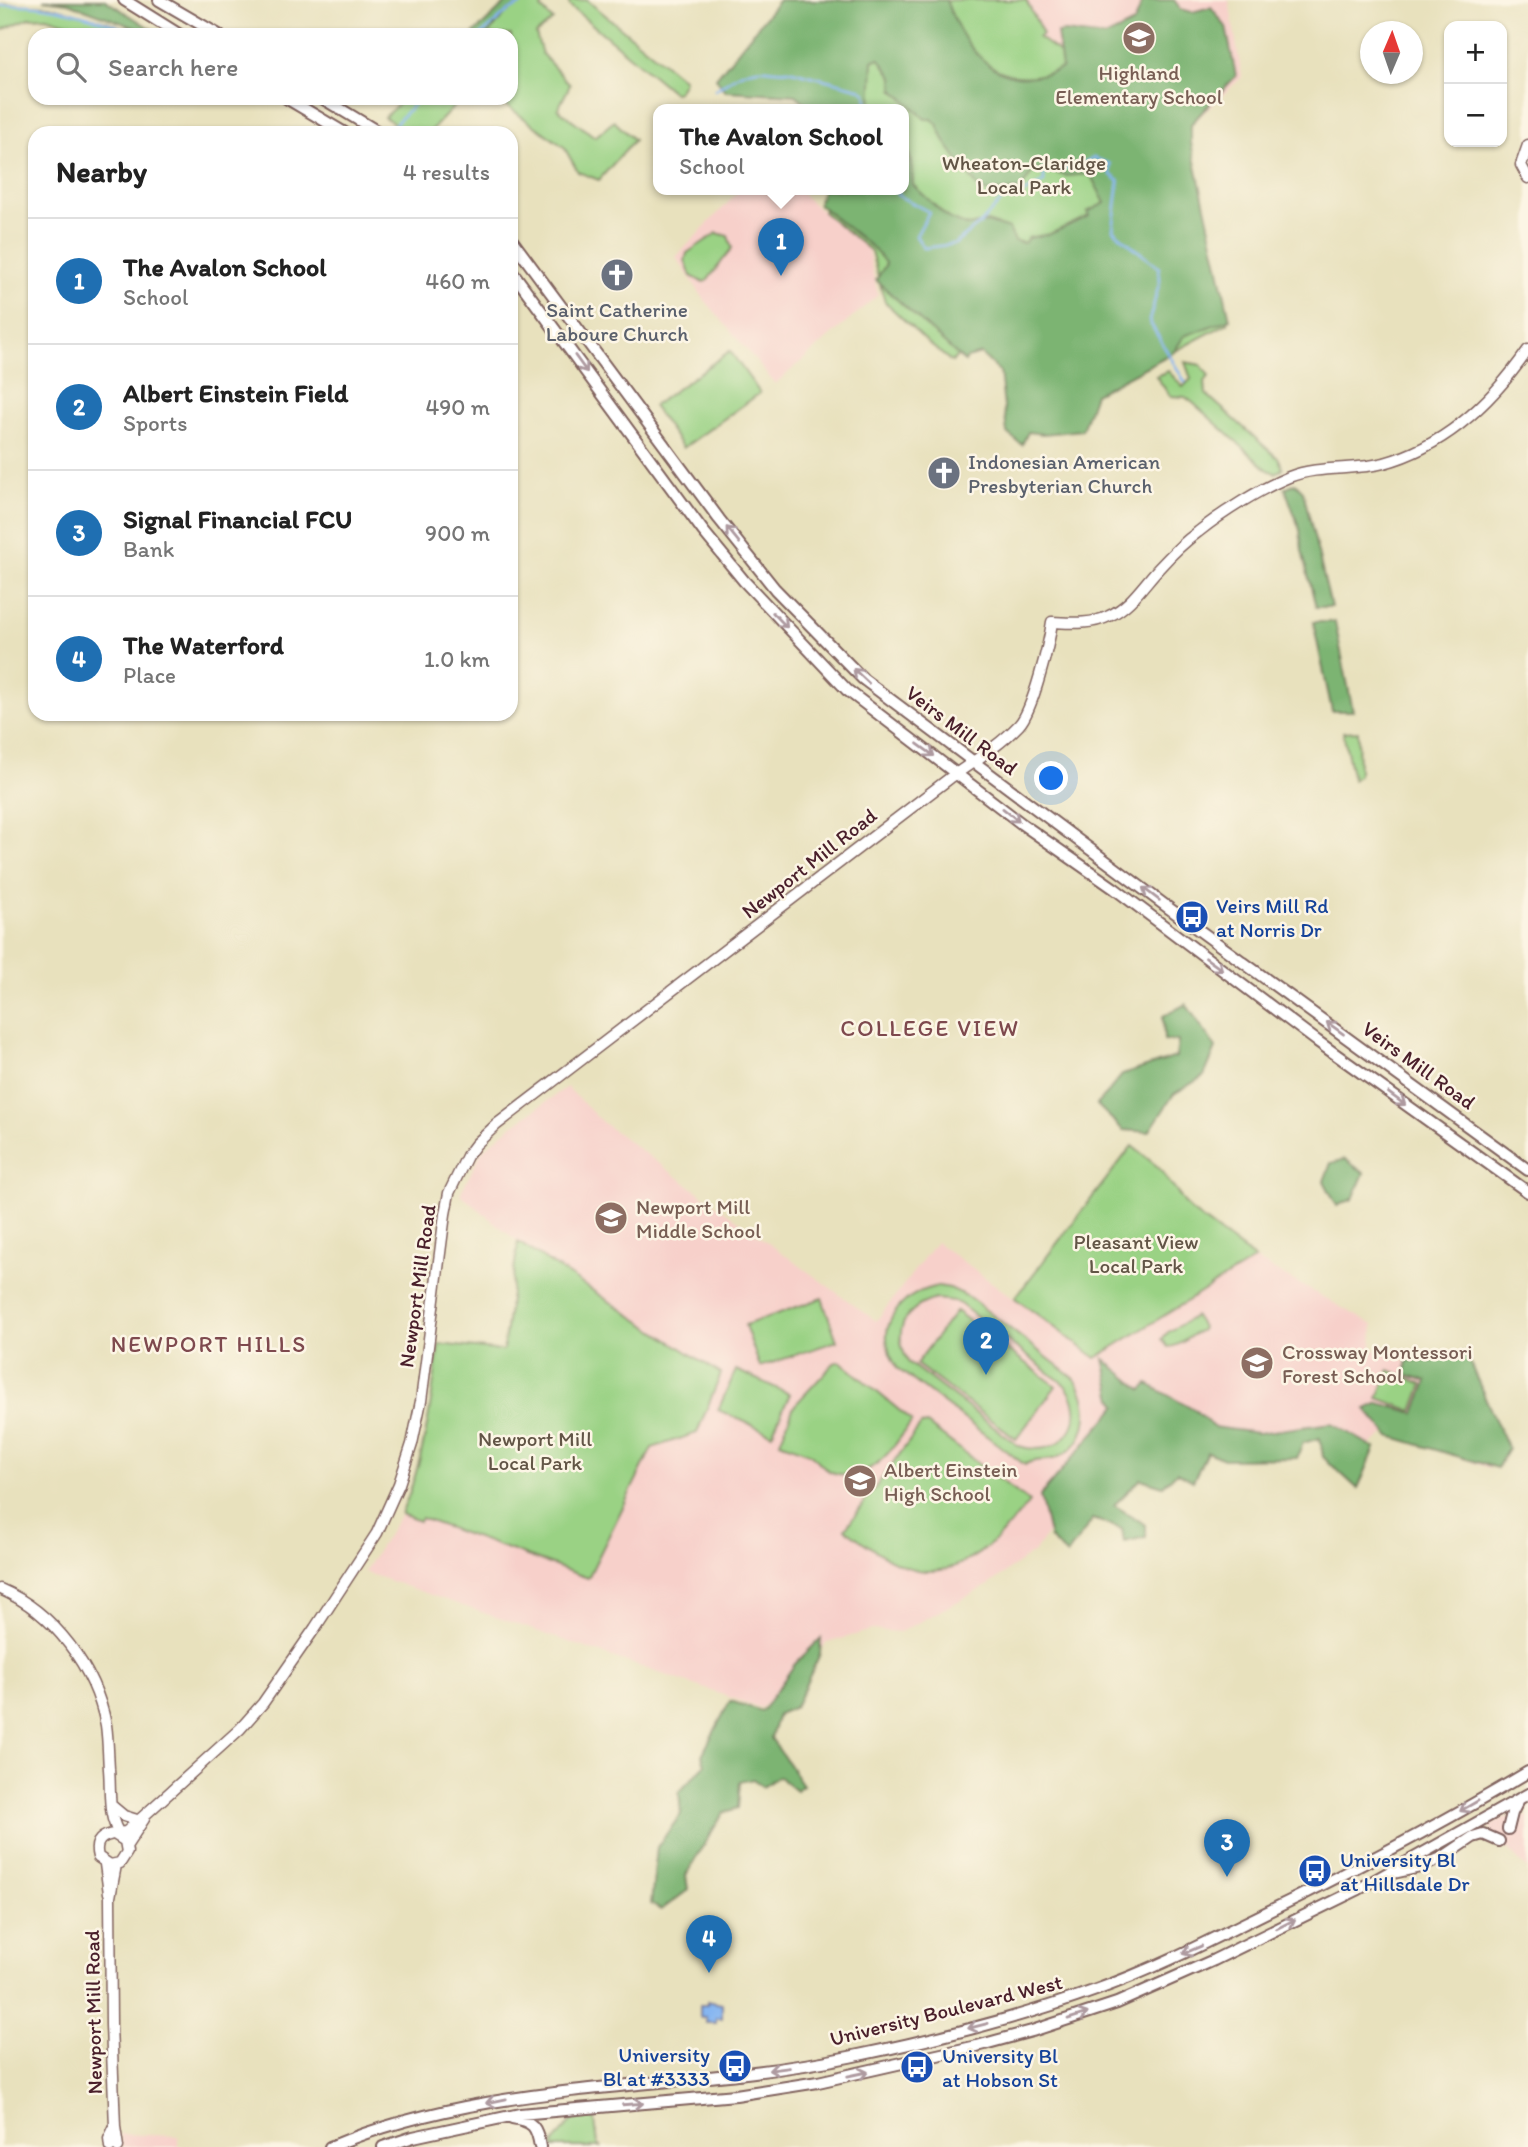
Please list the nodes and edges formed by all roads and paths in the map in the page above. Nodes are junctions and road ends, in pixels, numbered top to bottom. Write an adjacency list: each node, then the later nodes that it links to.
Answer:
1 (124, 0): 3 (main road)
2 (159, 0): 4 (main road)
3 (169, 28)
4 (207, 28)
5 (298, 105): 7 (main road)
6 (334, 105): 8 (main road)
7 (333, 126)
8 (368, 126)
9 (1528, 145): 10 (street)
10 (1528, 178)
11 (518, 248): 14 (main road, Veirs Mill Road, one-way to 11)
12 (518, 279): 15 (main road, Veirs Mill Road, one-way to 15)
13 (1528, 350): 14 (street, Newport Mill Road)
14 (973, 763): 15 (street, Newport Mill Road); 16 (main road, Veirs Mill Road, one-way to 14)
15 (957, 773): 17 (main road, Veirs Mill Road, one-way to 17); 22 (street, Newport Mill Road)
16 (1528, 1170)
17 (1528, 1192)
18 (0, 1589): 21 (street)
19 (1528, 1772): 32 (main road, University Boulevard West, one-way to 32)
20 (1523, 1797): 23 (main road); 27 (main road, University Boulevard West)
21 (111, 1809): 22 (street); 24 (street)
22 (142, 1818): 24 (street, Newport Mill Road)
23 (1508, 1829)
24 (117, 1837): 26 (street); 26 (street, Newport Mill Road)
25 (1499, 1841): 27 (main road)
26 (110, 1864): 29 (street, Newport Mill Road)
27 (1387, 1874): 28 (main road, University Boulevard West, one-way to 27)
28 (503, 2118): 33 (main road, University Boulevard West); 34 (main road)
29 (115, 2127): 30 (street, Newport Mill Road); 31 (street, Newport Mill Road)
30 (110, 2147)
31 (118, 2147)
32 (330, 2147)
33 (383, 2147)
34 (540, 2147)

